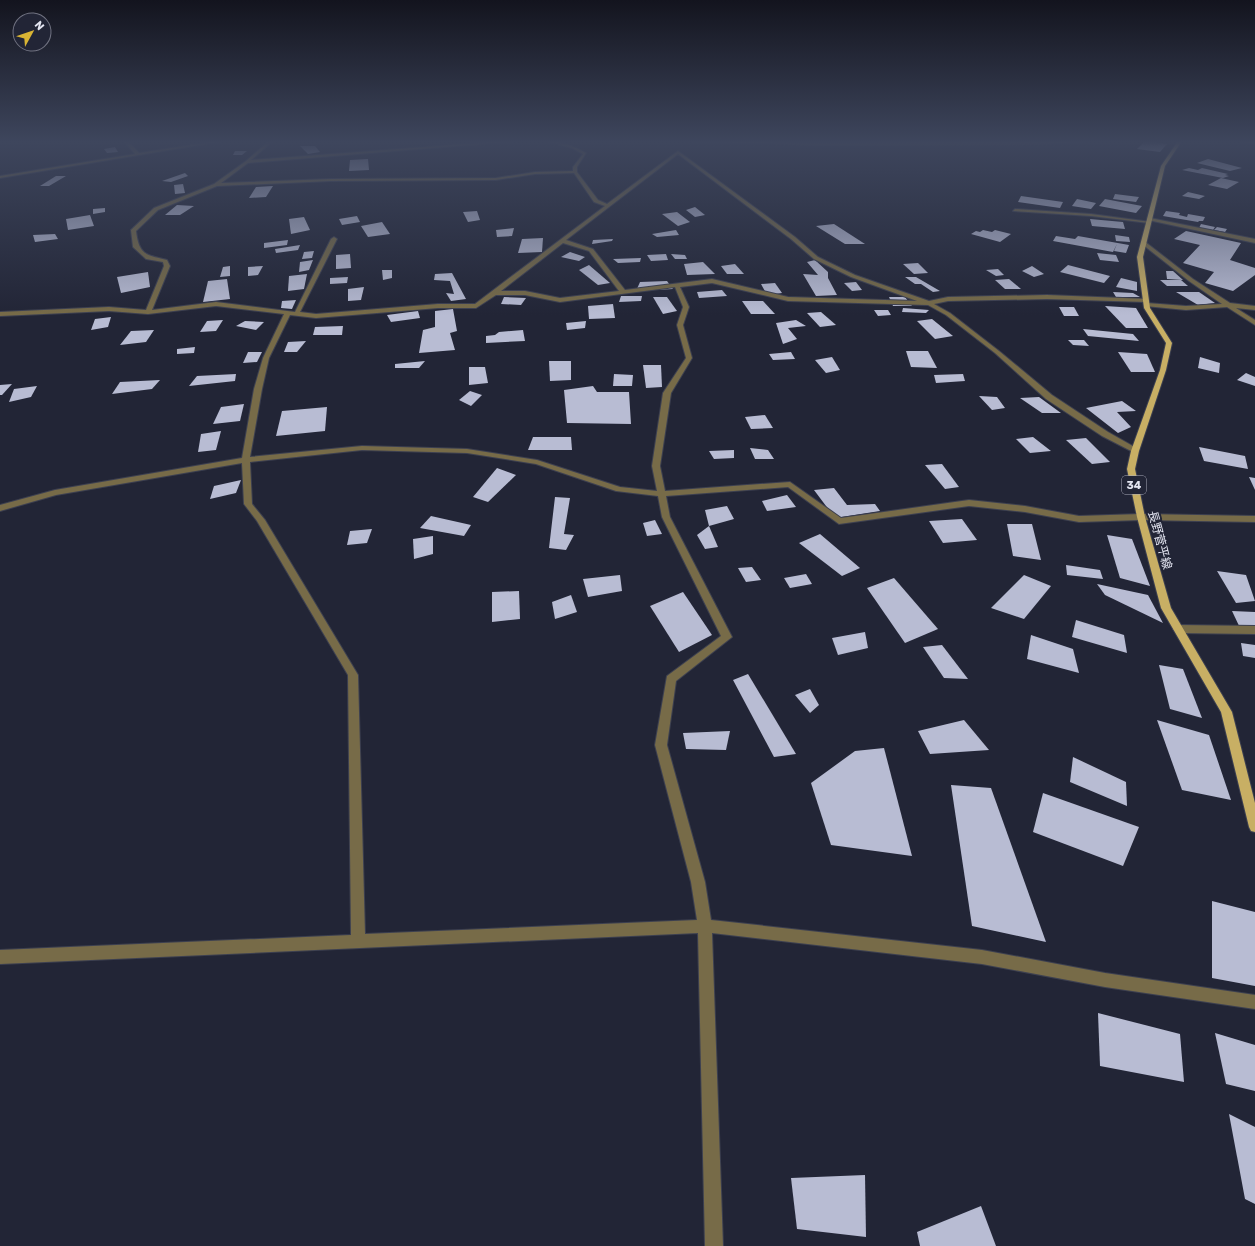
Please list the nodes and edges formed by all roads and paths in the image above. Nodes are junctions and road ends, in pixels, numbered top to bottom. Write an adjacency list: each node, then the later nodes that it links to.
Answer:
1 (182, 199): 20 (street)
2 (595, 199): 6 (street)
3 (617, 199): 6 (street)
4 (740, 199): 16 (street)
5 (1155, 199): 8 (main road, 長野菅平線 / 34)
6 (608, 206): 10 (street)
7 (1015, 210): 8 (street)
8 (1150, 221): 11 (street); 12 (main road, 長野菅平線 / 34)
9 (334, 239): 21 (street)
10 (563, 241): 14 (street); 15 (street)
11 (1255, 241)
12 (1144, 242): 17 (main road, 長野菅平線 / 34); 18 (street)
13 (677, 286): 15 (street); 16 (street); 26 (street)
14 (495, 293): 15 (street); 21 (street)
15 (624, 293)
16 (929, 303): 17 (street); 24 (street)
17 (1146, 303): 18 (street); 24 (main road, 長野菅平線 / 34)
18 (1230, 305): 19 (street); 23 (street)
19 (1255, 308)
20 (148, 312): 21 (street); 22 (street)
21 (292, 313): 25 (street)
22 (0, 314)
23 (1255, 323)
24 (1135, 451): 28 (main road, 長野菅平線 / 34)
25 (246, 460): 26 (street); 27 (street); 34 (street)
26 (660, 494): 28 (street); 33 (street)
27 (0, 508)
28 (1140, 517): 29 (street); 30 (main road, 長野菅平線 / 34)
29 (1255, 519)
30 (1178, 629): 31 (street); 32 (main road, 長野菅平線 / 34)
31 (1255, 630)
32 (1255, 827)
33 (705, 926): 34 (street); 36 (street); 37 (street)
34 (358, 941): 35 (street)
35 (0, 957)
36 (1255, 1002)
37 (714, 1246)

